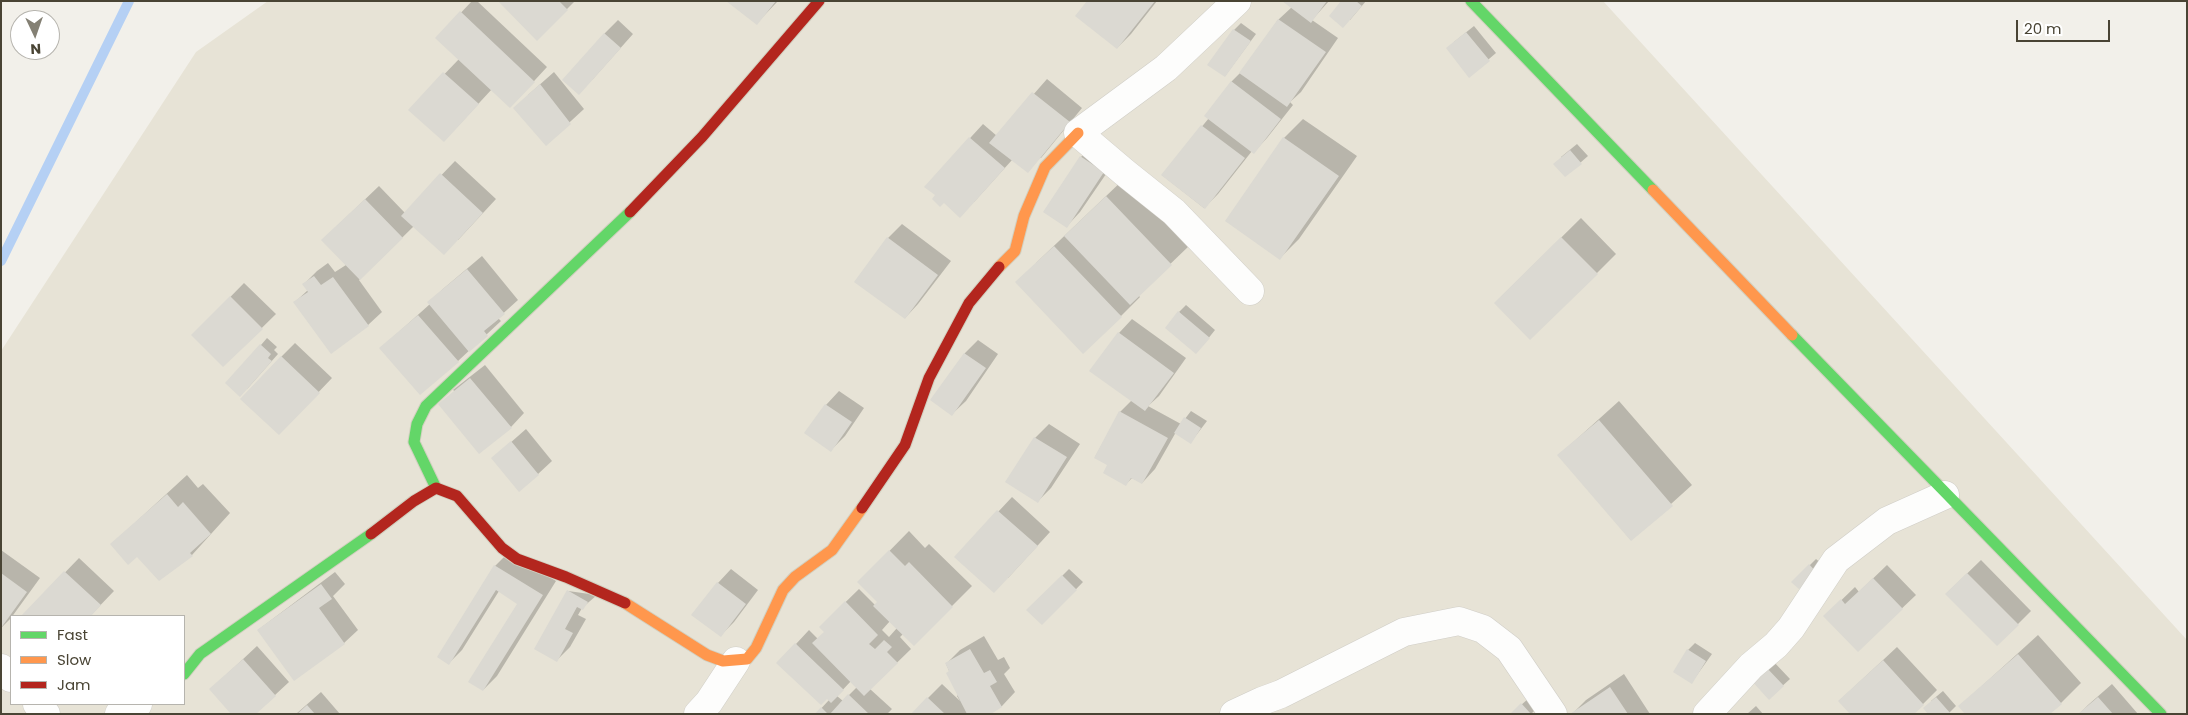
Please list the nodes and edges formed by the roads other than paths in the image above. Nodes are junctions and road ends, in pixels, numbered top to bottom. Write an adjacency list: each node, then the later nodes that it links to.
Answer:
1 (820, 1): 6 (street)
2 (1237, 1): 4 (street)
3 (1471, 1): 7 (street)
4 (1078, 132): 5 (street); 8 (street)
5 (1250, 291)
6 (436, 488): 8 (street); 10 (street)
7 (1945, 494): 19 (street); 20 (street)
8 (736, 661): 16 (street)
9 (1, 668): 11 (street)
10 (185, 673)
11 (10, 677)
12 (37, 705): 14 (street)
13 (136, 705): 15 (street)
14 (46, 714)
15 (118, 714)
16 (698, 714)
17 (1234, 714): 18 (street)
18 (1553, 714)
19 (1707, 714)
20 (2161, 714)

